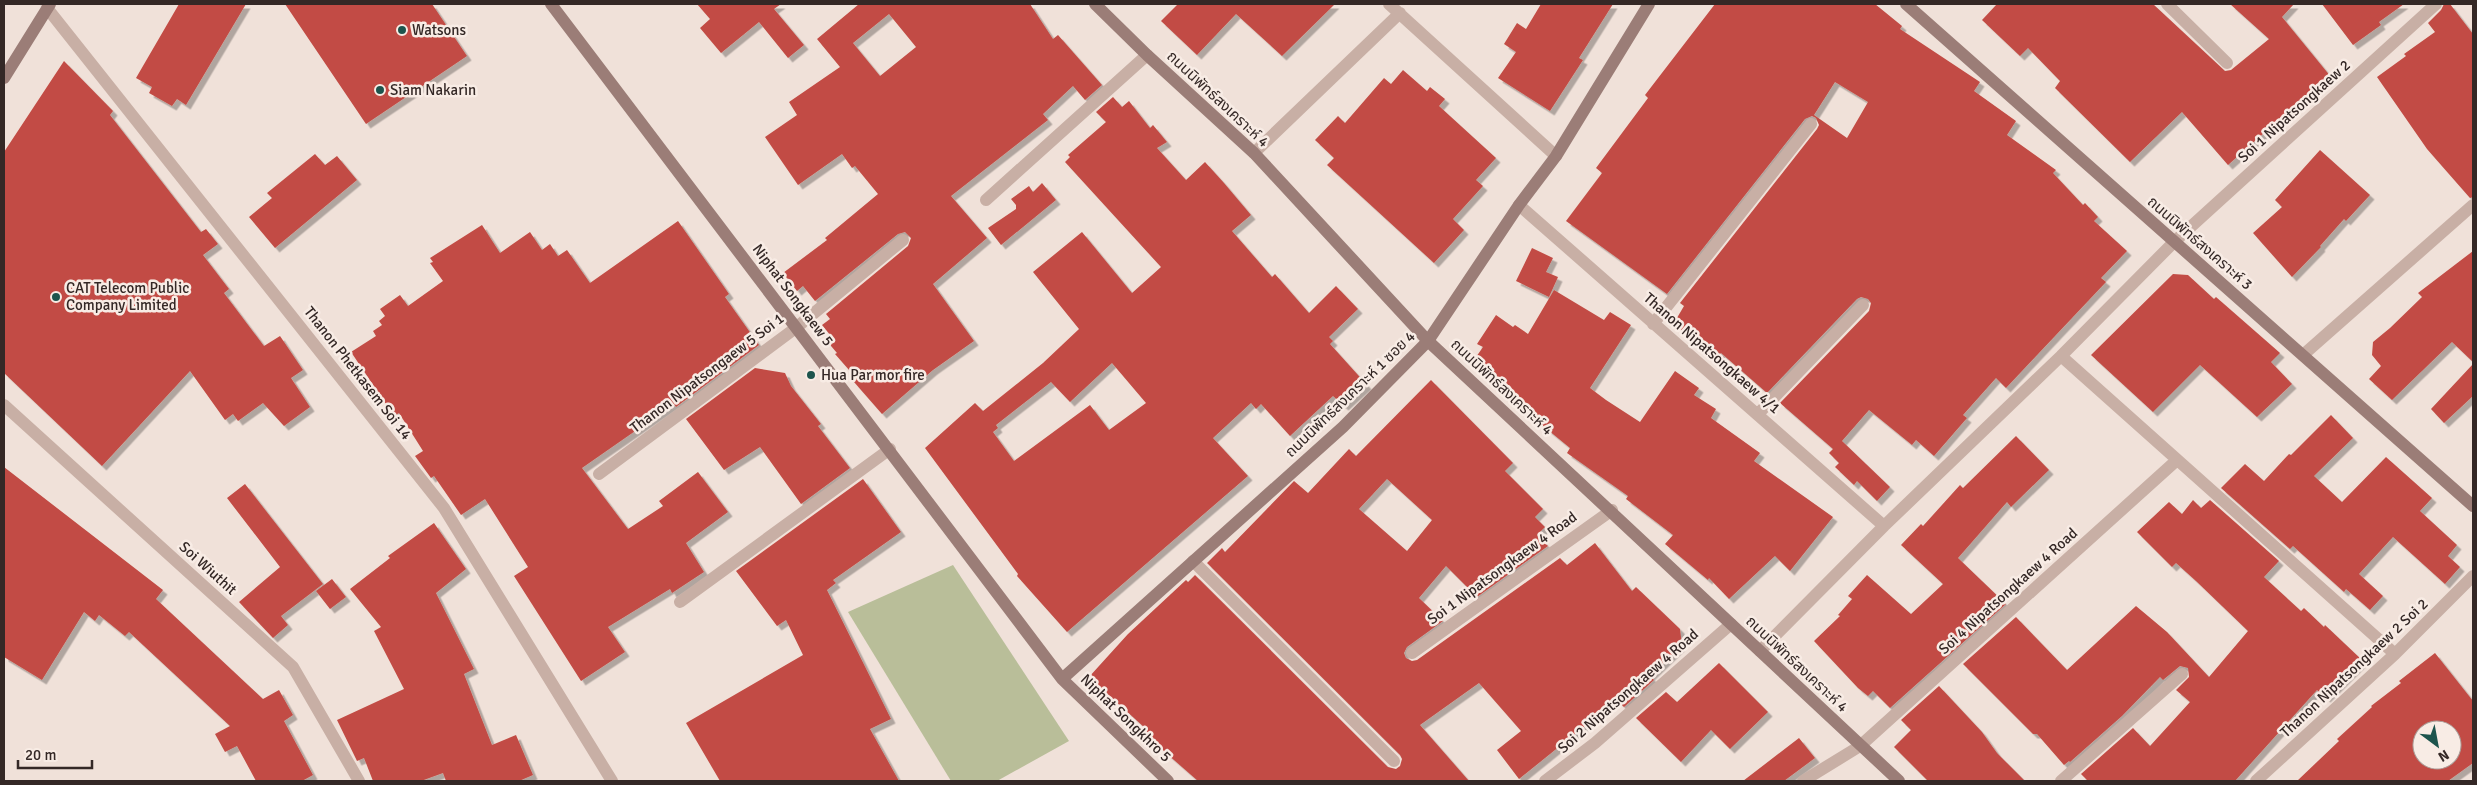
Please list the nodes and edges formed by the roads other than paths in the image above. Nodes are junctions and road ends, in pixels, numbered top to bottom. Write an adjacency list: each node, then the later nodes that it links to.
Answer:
1 (551, 4): 23 (street, Niphat Songkaew 5)
2 (1095, 4): 10 (street, ถนนนิพัทธ์สงเคราะห์ 4)
3 (1389, 4): 9 (street)
4 (1649, 4): 15 (street, ถนนนิพัทธ์สงเคราะห์ 1 ซอย 4)
5 (1906, 4): 20 (street, ถนนนิพัทธ์สงเคราะห์ 3)
6 (2167, 4): 11 (street)
7 (2432, 5): 20 (street, Soi 1 Nipatsongkaew 2)
8 (48, 6): 12 (street); 48 (street, Thanon Phetkasem Soi 14)
9 (1400, 13): 14 (street); 15 (street)
10 (1147, 56): 14 (street, ถนนนิพัทธ์สงเคราะห์ 4); 16 (street)
11 (2227, 63)
12 (4, 78)
13 (1811, 124): 22 (street)
14 (1254, 153): 24 (street, ถนนนิพัทธ์สงเคราะห์ 4)
15 (1556, 156): 17 (street, ถนนนิพัทธ์สงเคราะห์ 1 ซอย 4)
16 (986, 200)
17 (1519, 205): 22 (street, Thanon Nipatsongkaew 4/1); 24 (street, ถนนนิพัทธ์สงเคราะห์ 1 ซอย 4)
18 (2473, 205): 25 (street)
19 (903, 240): 23 (street, Thanon Nipatsongaew 5 Soi 1)
20 (2174, 242): 25 (street, ถนนนิพัทธ์สงเคราะห์ 3); 26 (street, Soi 1 Nipatsongkaew 2)
21 (1863, 305): 28 (street)
22 (1654, 324): 28 (street, Thanon Nipatsongkaew 4/1)
23 (797, 327): 29 (street, Niphat Songkaew 5); 31 (street, Thanon Nipatsongaew 5 Soi 1)
24 (1428, 341): 33 (street, ถนนนิพัทธ์สงเคราะห์ 4); 35 (street, ถนนนิพัทธ์สงเคราะห์ 1 ซอย 4)
25 (2302, 355): 32 (street, ถนนนิพัทธ์สงเคราะห์ 3)
26 (2061, 356): 30 (street); 34 (street, Soi 1 Nipatsongkaew 2)
27 (4, 405): 47 (street, Soi Wiuthit)
28 (1758, 414): 34 (street, Thanon Nipatsongkaew 4/1)
29 (890, 449): 37 (street); 43 (street, Niphat Songkaew 5)
30 (2178, 460): 41 (street); 44 (street, Soi 4 Nipatsongkaew 4 Road)
31 (599, 474)
32 (2473, 506)
33 (1612, 510): 38 (street, ถนนนิพัทธ์สงเคราะห์ 4); 40 (street, Soi 1 Nipatsongkaew 4 Road)
34 (1884, 526): 39 (street, Soi 1 Nipatsongkaew 2)
35 (1194, 561): 43 (street, ถนนนิพัทธ์สงเคราะห์ 1 ซอย 4); 45 (street)
36 (2473, 576): 41 (street, Thanon Nipatsongkaew 2 Soi 2)
37 (680, 602)
38 (1731, 624): 39 (street, ถนนนิพัทธ์สงเคราะห์ 4); 49 (street, Soi 2 Nipatsongkaew 4 Road)
39 (1760, 651): 44 (street, ถนนนิพัทธ์สงเคราะห์ 4)
40 (1412, 653)
41 (2395, 654): 53 (street, Thanon Nipatsongkaew 2 Soi 2)
42 (2182, 674): 52 (street)
43 (1062, 678): 46 (street, Niphat Songkhro 5)
44 (1860, 746): 50 (street, Soi 4 Nipatsongkaew 4 Road); 51 (street, ถนนนิพัทธ์สงเคราะห์ 4)
45 (1394, 761)
46 (1163, 780)
47 (359, 781)
48 (612, 781)
49 (1545, 781)
50 (1803, 781)
51 (1899, 781)
52 (2061, 781)
53 (2256, 781)

